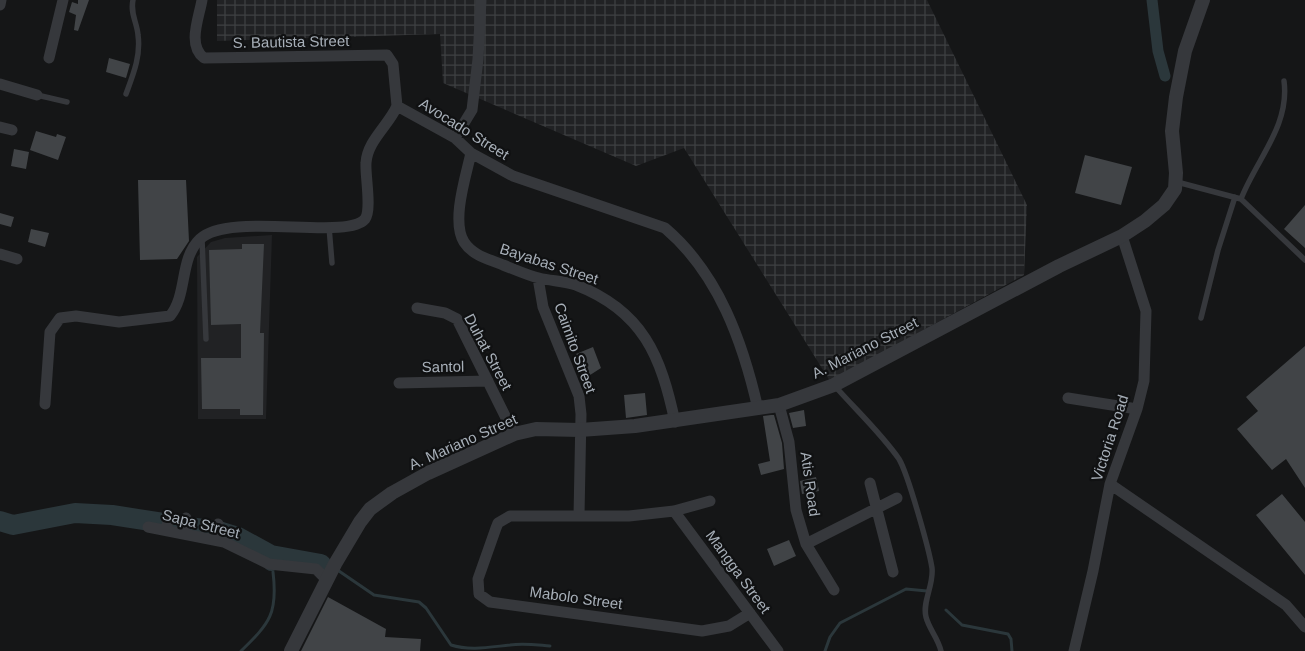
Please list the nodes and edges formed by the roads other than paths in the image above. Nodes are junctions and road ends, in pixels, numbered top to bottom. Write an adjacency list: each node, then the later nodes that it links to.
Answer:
1 (1, 0): 7 (street)
2 (63, 0): 8 (street)
3 (133, 0): 11 (lane)
4 (202, 0): 14 (street, S. Bautista Street)
5 (481, 0): 17 (street)
6 (1203, 0): 19 (street)
7 (0, 5)
8 (49, 58)
9 (1284, 81): 20 (lane)
10 (0, 84): 12 (street)
11 (126, 94)
12 (37, 95): 13 (lane)
13 (67, 102)
14 (397, 106): 17 (street, Avocado Street); 21 (street, Avocado Street)
15 (0, 127): 16 (street)
16 (12, 130)
17 (455, 138): 18 (street, Avocado Street)
18 (471, 153): 28 (street, Bayabas Street); 38 (street, Avocado Street)
19 (1177, 182): 20 (lane); 22 (street, A. Mariano Street)
20 (1238, 198): 26 (lane); 30 (lane)
21 (329, 227): 23 (street, Avocado Street); 27 (lane)
22 (1122, 236): 34 (street, A. Mariano Street); 39 (street, Victoria Road)
23 (202, 237): 31 (lane); 36 (street)
24 (0, 254): 25 (street)
25 (18, 259)
26 (1305, 260)
27 (332, 263)
28 (538, 278): 40 (street, Bayabas Street); 41 (street, Caimito Street)
29 (417, 308): 32 (street, Duhat Street)
30 (1201, 318)
31 (206, 339)
32 (488, 381): 33 (street, Santol); 42 (street, Duhat Street)
33 (399, 383)
34 (834, 385): 37 (street, A. Mariano Street); 59 (lane)
35 (1068, 398): 39 (street)
36 (45, 404)
37 (779, 406): 38 (street, A. Mariano Street); 51 (street, Atis Road)
38 (758, 409): 40 (street, A. Mariano Street)
39 (1137, 409): 44 (street, Victoria Road)
40 (675, 422): 41 (street, A. Mariano Street)
41 (580, 430): 42 (street, A. Mariano Street); 49 (street)
42 (514, 434): 53 (street, A. Mariano Street)
43 (870, 483): 47 (street)
44 (1110, 484): 56 (street); 60 (street, Victoria Road)
45 (897, 498): 47 (street)
46 (710, 501): 48 (street)
47 (877, 507): 51 (street); 52 (street)
48 (674, 511): 49 (street); 55 (street, Mangga Street)
49 (579, 516): 55 (street, Mabolo Street)
50 (148, 527): 53 (street, Sapa Street)
51 (806, 544): 54 (street, Atis Road)
52 (893, 572)
53 (331, 573): 57 (street, A. Mariano Street)
54 (834, 590)
55 (750, 614): 58 (street, Mangga Street)
56 (1305, 627)
57 (291, 651)
58 (778, 651)
59 (941, 651)
60 (1074, 651)

